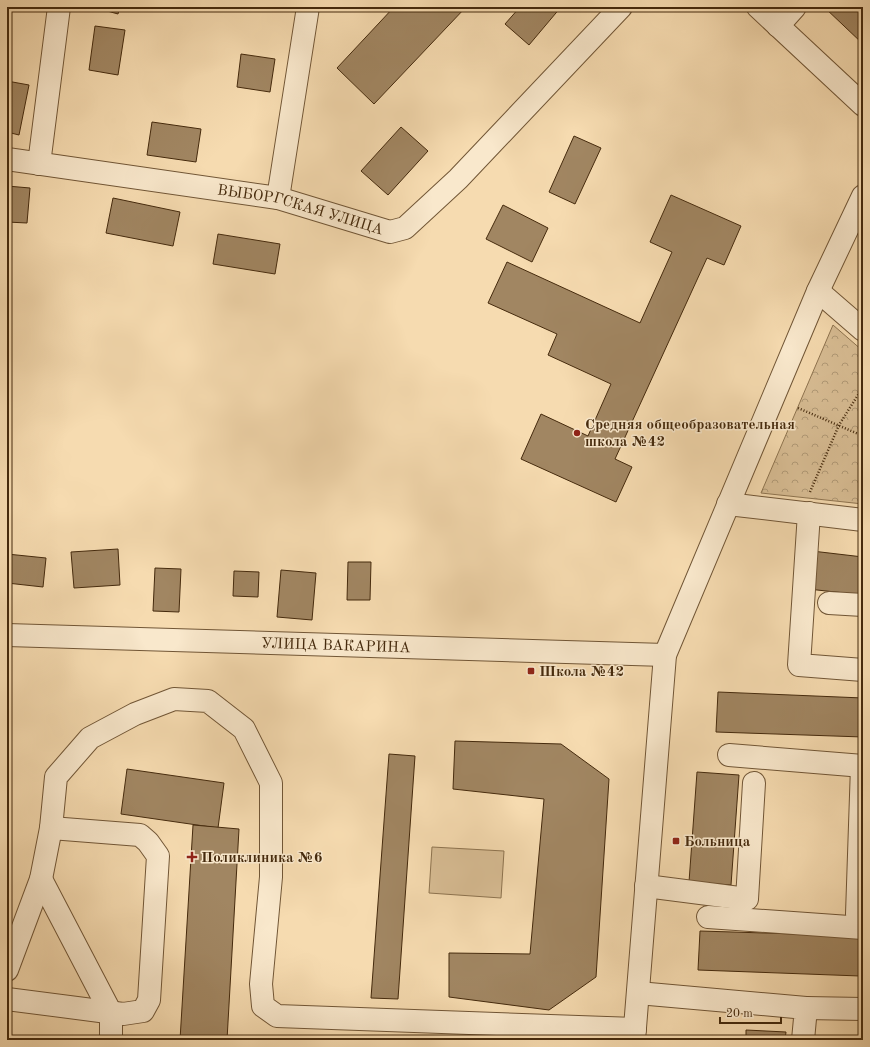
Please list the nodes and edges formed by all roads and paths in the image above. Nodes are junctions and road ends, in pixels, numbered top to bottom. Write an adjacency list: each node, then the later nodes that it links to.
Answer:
1 (59, 7): 9 (street)
2 (308, 7): 11 (street)
3 (621, 7): 11 (street, ВЫБОРГСКАЯ УЛИЦА)
4 (758, 7): 6 (street)
5 (795, 7): 6 (street)
6 (778, 26): 7 (street)
7 (863, 105)
8 (7, 159): 9 (street, ВЫБОРГСКАЯ УЛИЦА)
9 (39, 164): 11 (street, ВЫБОРГСКАЯ УЛИЦА)
10 (863, 196): 12 (street)
11 (278, 198)
12 (818, 291): 13 (street); 18 (street)
13 (863, 330)
14 (863, 387): 16 (path)
15 (798, 408): 16 (path)
16 (838, 425): 17 (path); 19 (path)
17 (863, 436)
18 (728, 504): 19 (street); 24 (street)
19 (808, 506): 20 (street); 25 (street)
20 (863, 520)
21 (829, 603): 22 (street)
22 (863, 605)
23 (7, 635): 24 (street, УЛИЦА ВАКАРИНА)
24 (664, 655): 31 (street)
25 (863, 670)
26 (729, 754): 27 (street)
27 (863, 766): 33 (street)
28 (754, 783): 31 (street)
29 (51, 828): 30 (street); 40 (street); 41 (street)
30 (41, 879): 35 (street); 40 (street)
31 (646, 886): 36 (street)
32 (708, 917): 34 (street)
33 (863, 919)
34 (863, 928)
35 (7, 970)
36 (638, 993): 38 (street); 41 (street)
37 (7, 999): 40 (street)
38 (806, 1008): 39 (street); 43 (street)
39 (863, 1009)
40 (110, 1013): 42 (street)
41 (634, 1034)
42 (111, 1040)
43 (804, 1040)

